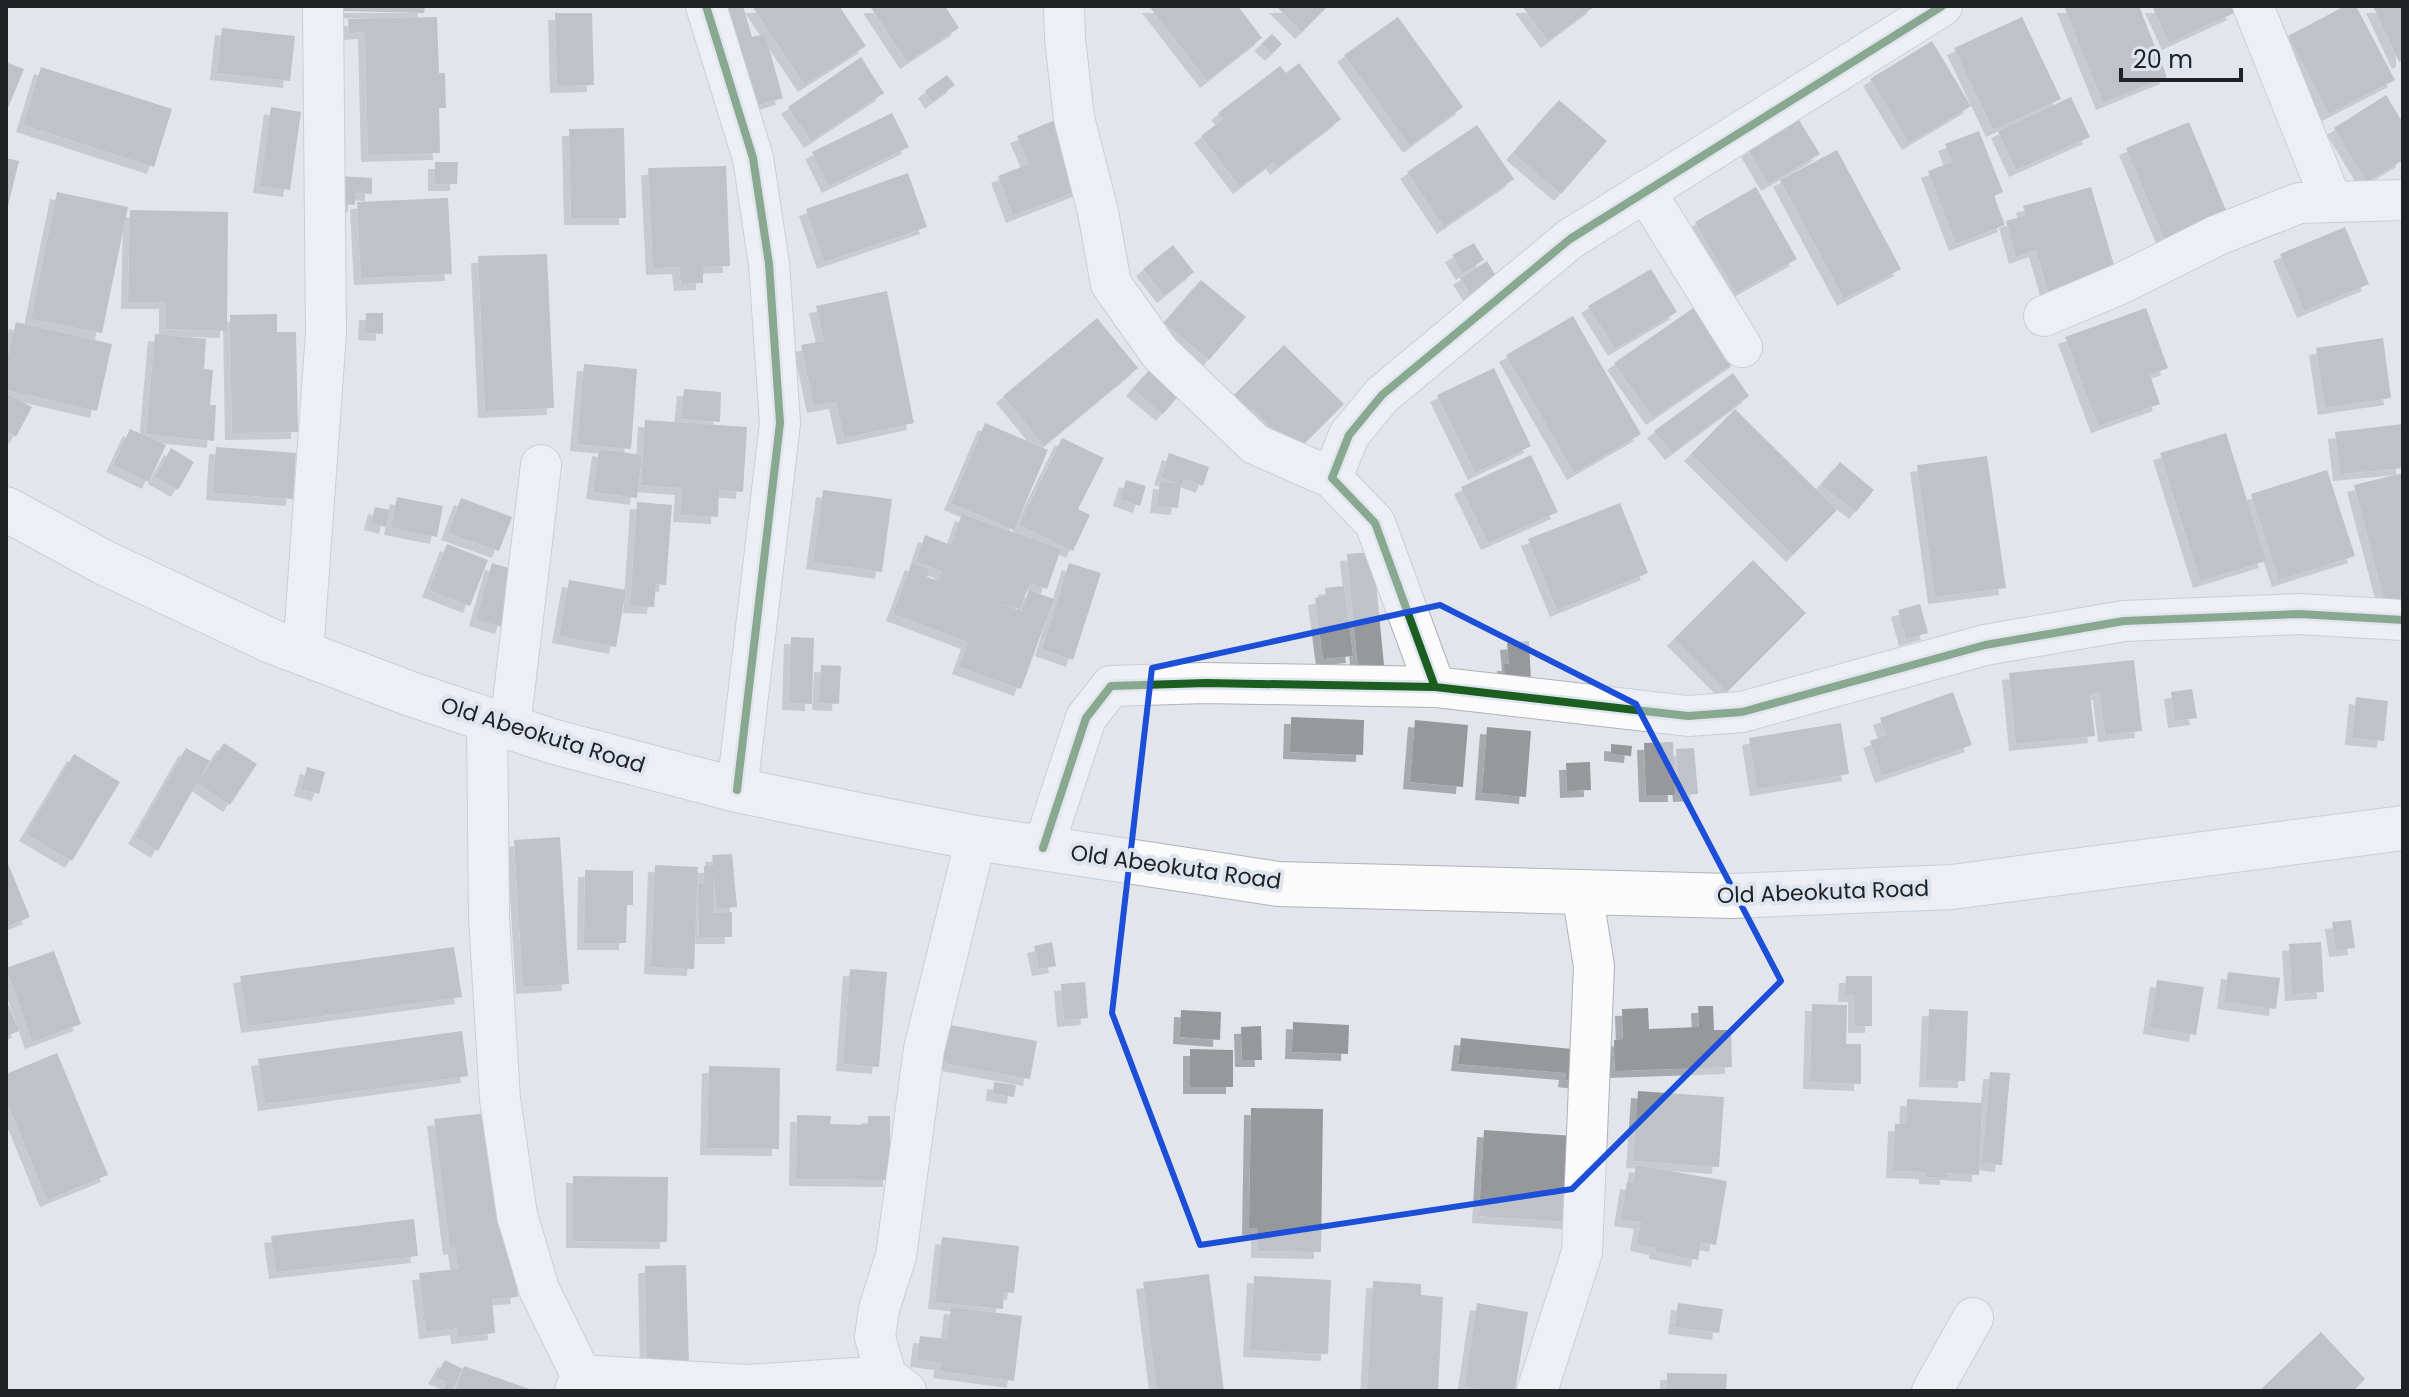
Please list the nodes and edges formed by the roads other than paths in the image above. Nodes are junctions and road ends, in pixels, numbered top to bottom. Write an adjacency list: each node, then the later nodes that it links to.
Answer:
1 (323, 6): 15 (street)
2 (706, 6): 18 (street)
3 (1064, 6): 12 (street)
4 (1942, 6): 6 (street)
5 (2253, 6): 7 (street)
6 (1645, 191): 10 (street); 12 (street)
7 (2331, 200): 8 (street); 9 (street)
8 (2403, 200)
9 (2044, 316)
10 (1742, 347)
11 (541, 465): 17 (street)
12 (1332, 478): 16 (street)
13 (6, 509): 15 (highway, Old Abeokuta Road)
14 (2403, 620): 16 (street)
15 (303, 653): 17 (highway, Old Abeokuta Road)
16 (1435, 687): 21 (street)
17 (498, 723): 18 (highway, Old Abeokuta Road); 24 (street)
18 (737, 790): 20 (highway, Old Abeokuta Road)
19 (2403, 828): 22 (highway, Old Abeokuta Road)
20 (976, 838): 21 (highway, Old Abeokuta Road); 25 (street)
21 (1043, 848): 22 (highway, Old Abeokuta Road)
22 (1582, 892): 26 (street)
23 (1973, 1318): 27 (street)
24 (578, 1383): 25 (street)
25 (896, 1383)
26 (1537, 1391)
27 (1932, 1391)

